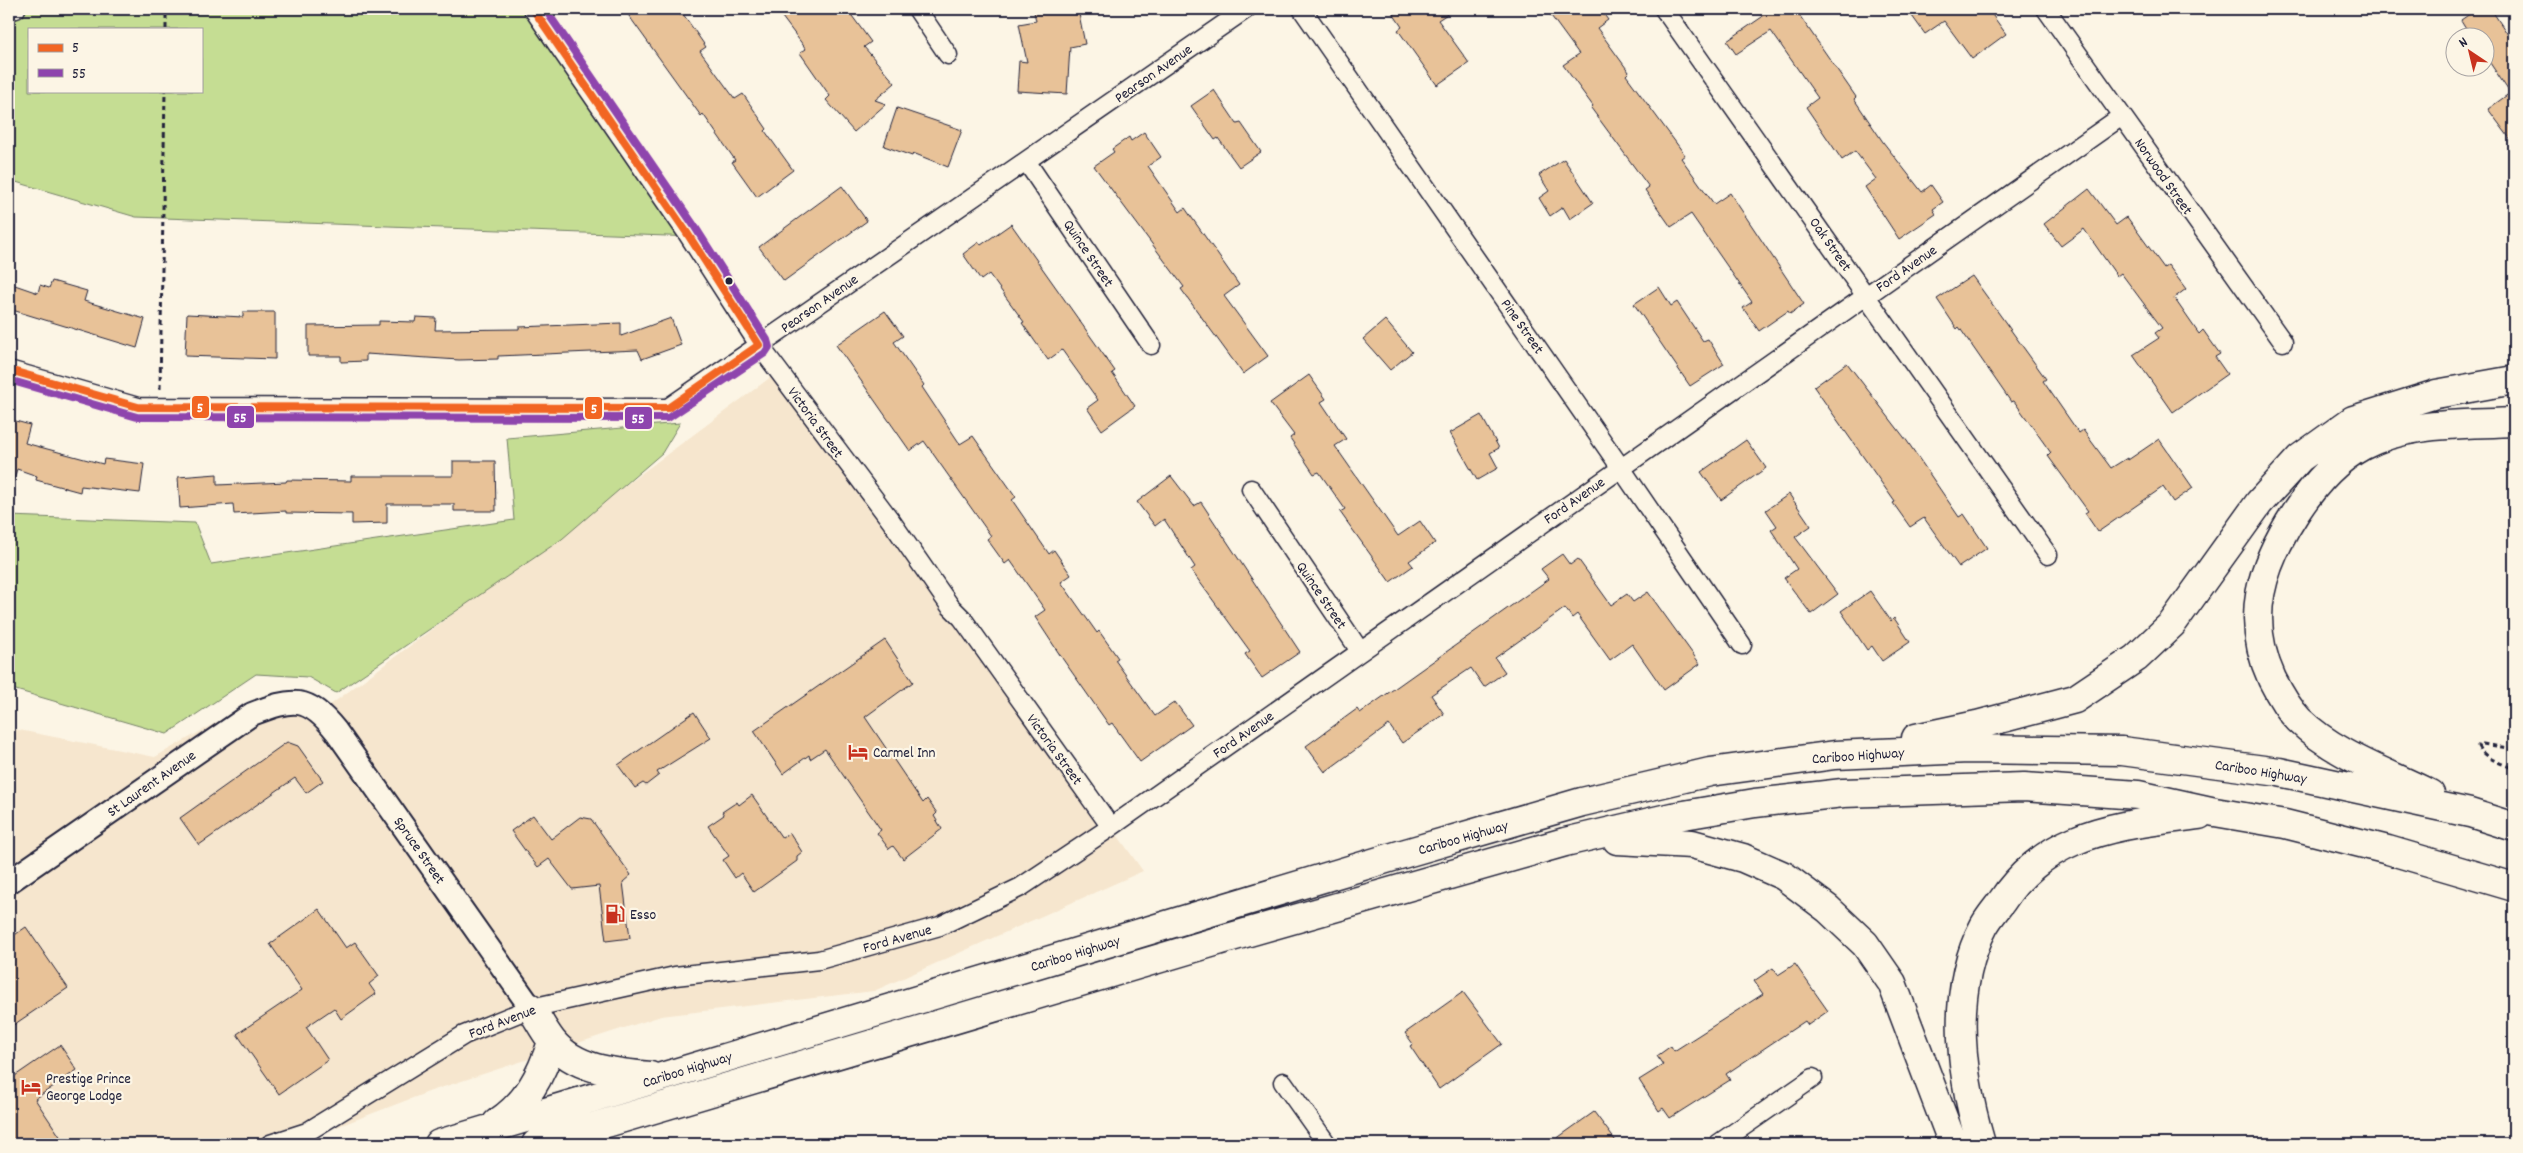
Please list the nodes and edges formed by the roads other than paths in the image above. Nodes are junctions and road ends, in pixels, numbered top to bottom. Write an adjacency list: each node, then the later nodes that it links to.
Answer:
1 (16, 9): 8 (street)
2 (533, 9): 14 (street, Victoria Street)
3 (917, 9): 9 (street)
4 (1246, 9): 11 (street, Pearson Avenue)
5 (1302, 9): 21 (street, Pine Street)
6 (1664, 9): 12 (street, Oak Street)
7 (2046, 9): 10 (street, Norwood Street)
8 (9, 10)
9 (948, 55)
10 (2122, 116): 12 (street, Ford Avenue); 13 (street, Norwood Street)
11 (1026, 161): 14 (street, Pearson Avenue); 15 (street, Quince Street)
12 (1867, 295): 21 (street, Ford Avenue); 23 (street, Oak Street)
13 (2283, 342)
14 (759, 345): 16 (street, Pearson Avenue); 30 (street, Victoria Street)
15 (1151, 345)
16 (9, 370)
17 (2514, 380): 27 (highway)
18 (2514, 422): 19 (highway)
19 (2478, 424): 20 (highway); 29 (highway)
20 (2514, 436)
21 (1621, 468): 24 (street, Pine Street); 25 (street, Ford Avenue)
22 (1251, 489): 25 (street, Quince Street)
23 (2048, 555)
24 (1742, 645)
25 (1360, 651): 30 (street, Ford Avenue)
26 (301, 702): 33 (street, St Laurent Avenue); 35 (street, Spruce Street)
27 (1835, 754): 29 (highway, Cariboo Highway); 37 (highway, Cariboo Highway)
28 (2215, 812): 32 (highway, Cariboo Highway); 34 (highway, Cariboo Highway); 47 (highway)
29 (2470, 813): 31 (highway, Cariboo Highway)
30 (1111, 827): 35 (street, Ford Avenue)
31 (2514, 827)
32 (1565, 842): 43 (highway, Cariboo Highway); 46 (highway)
33 (9, 882)
34 (2514, 887)
35 (531, 1008): 36 (highway); 41 (street, Ford Avenue)
36 (552, 1042): 37 (highway); 40 (highway)
37 (660, 1077): 40 (highway, Cariboo Highway)
38 (1813, 1078): 45 (street)
39 (1283, 1082): 44 (street)
40 (485, 1131): 42 (highway, Cariboo Highway)
41 (270, 1144)
42 (439, 1144)
43 (536, 1144)
44 (1327, 1144)
45 (1718, 1144)
46 (1953, 1144)
47 (1981, 1144)

